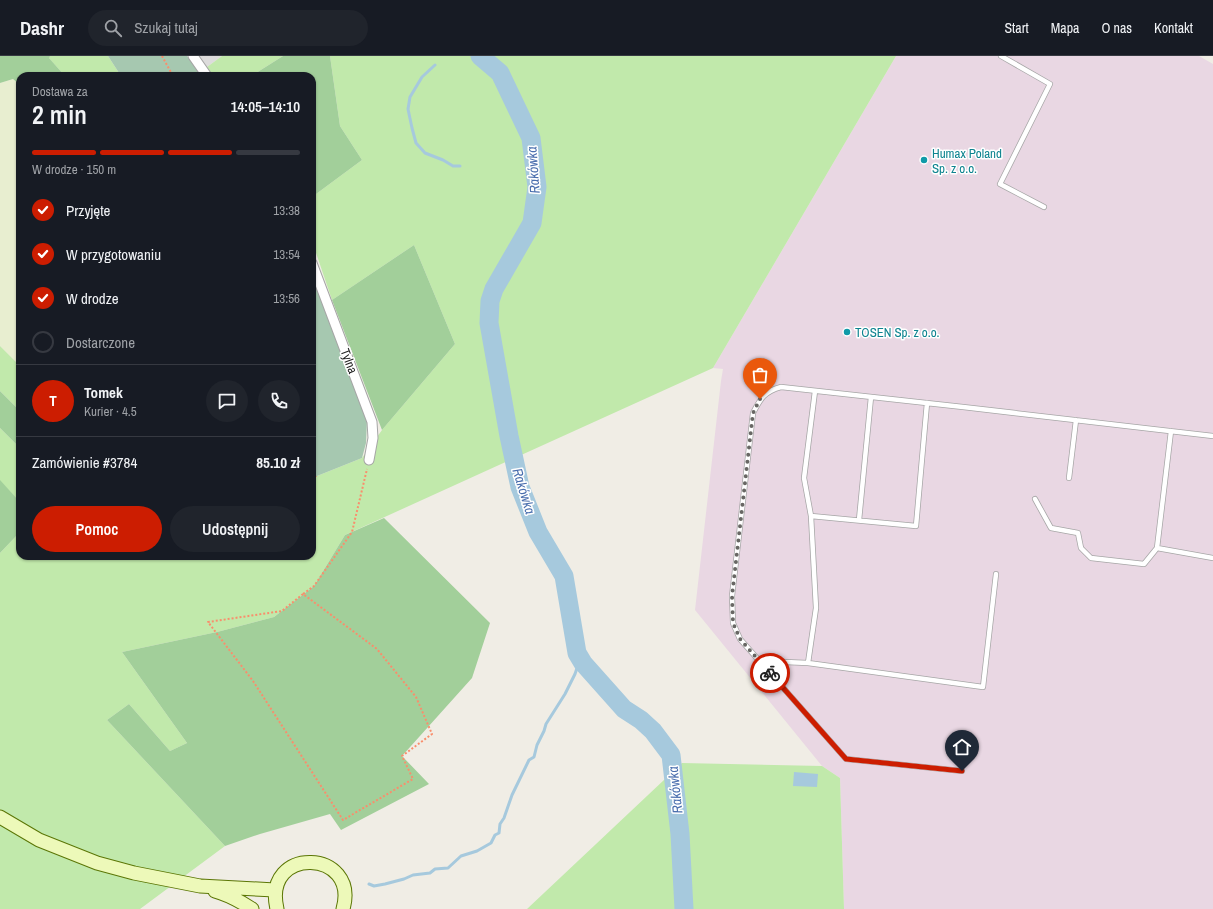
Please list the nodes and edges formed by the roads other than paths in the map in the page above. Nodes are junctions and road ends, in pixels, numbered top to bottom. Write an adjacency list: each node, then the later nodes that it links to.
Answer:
1 (193, 56): 3 (street)
2 (1001, 56): 4 (lane)
3 (204, 72)
4 (1044, 207)
5 (316, 274): 12 (street, Tylna)
6 (815, 391): 7 (lane); 15 (lane); 20 (lane)
7 (871, 397): 8 (lane); 16 (lane)
8 (927, 403): 9 (lane); 16 (lane)
9 (1076, 420): 10 (lane); 13 (lane)
10 (1171, 431): 11 (lane); 17 (lane)
11 (1213, 436)
12 (369, 460)
13 (1070, 478)
14 (1035, 499): 17 (lane)
15 (811, 516): 16 (lane); 21 (lane)
16 (859, 520)
17 (1157, 548): 18 (lane)
18 (1213, 558)
19 (996, 574): 21 (lane)
20 (760, 661): 21 (lane); 22 (lane)
21 (808, 663)
22 (962, 771)
23 (0, 818): 24 (main road)
24 (200, 886): 25 (main road); 26 (main road)
25 (275, 890): 27 (main road); 28 (main road)
26 (252, 909)
27 (277, 909)
28 (343, 909)

